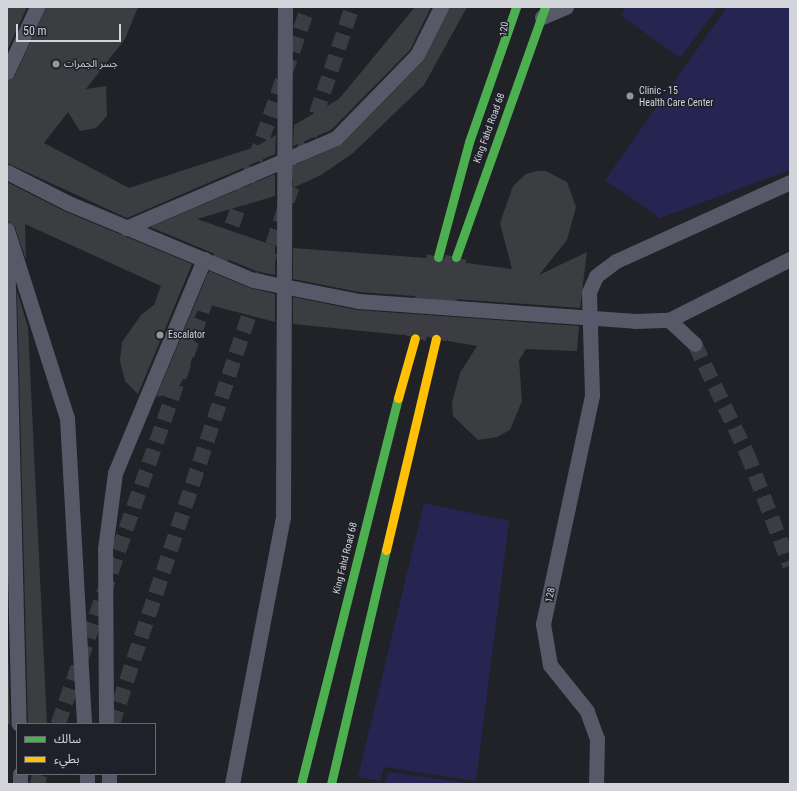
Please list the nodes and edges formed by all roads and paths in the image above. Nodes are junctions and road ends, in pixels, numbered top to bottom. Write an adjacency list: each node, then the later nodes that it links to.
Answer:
1 (37, 7): 9 (street)
2 (285, 7): 26 (street)
3 (441, 7): 12 (street)
4 (506, 7): 8 (street, 120)
5 (516, 7): 8 (main road, King Fahd Road 68)
6 (566, 7): 7 (street)
7 (544, 12): 16 (main road, King Fahd Road 68)
8 (501, 51): 15 (main road, King Fahd Road 68)
9 (7, 72)
10 (7, 172): 12 (street)
11 (790, 182): 29 (street, 128)
12 (126, 228): 17 (street)
13 (7, 230): 24 (street)
14 (7, 242): 23 (street)
15 (438, 257)
16 (456, 257)
17 (204, 259): 19 (street); 25 (street)
18 (790, 259): 19 (street)
19 (669, 320): 22 (street)
20 (415, 338): 27 (main road, King Fahd Road 68)
21 (436, 339): 28 (main road)
22 (695, 344)
23 (19, 723)
24 (84, 723)
25 (106, 723)
26 (232, 784)
27 (301, 784)
28 (330, 784)
29 (596, 784)

